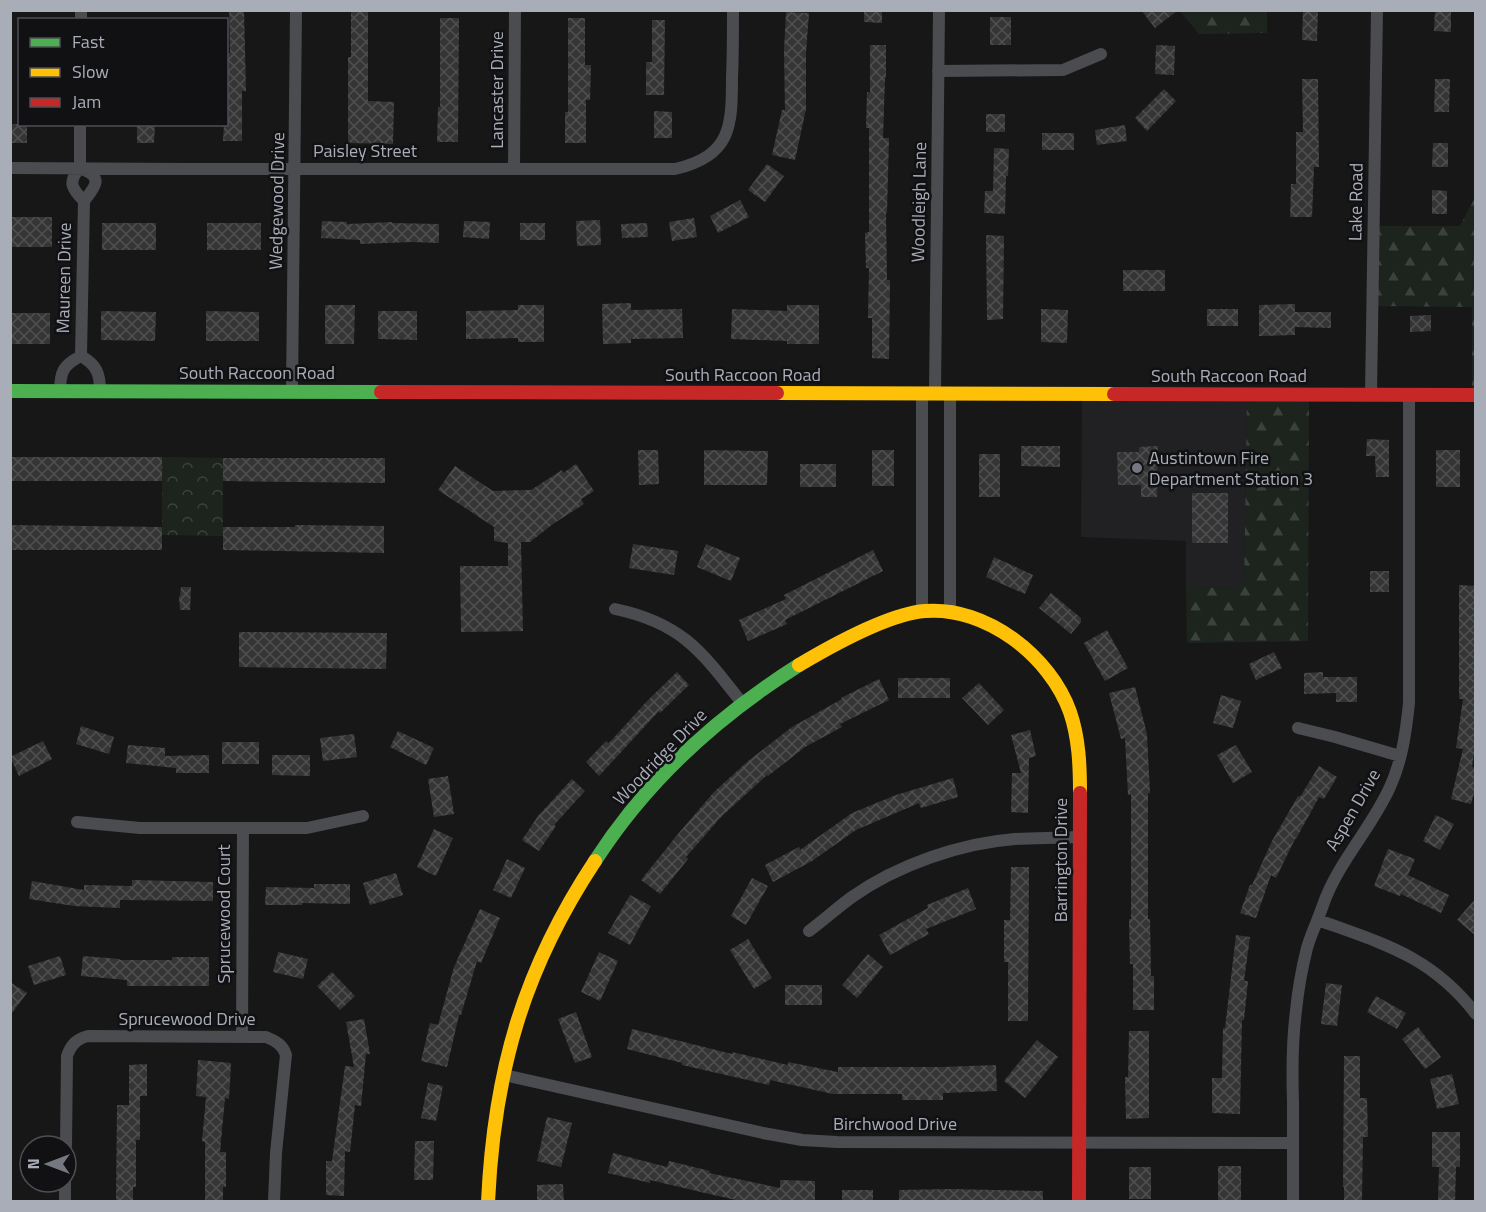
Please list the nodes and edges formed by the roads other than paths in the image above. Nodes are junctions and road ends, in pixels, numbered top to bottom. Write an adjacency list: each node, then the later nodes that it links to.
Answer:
1 (296, 10): 11 (street, Wedgewood Drive)
2 (515, 10): 12 (street, Lancaster Drive)
3 (733, 10): 12 (street, Paisley Street)
4 (939, 10): 7 (street, Woodleigh Lane)
5 (1377, 10): 21 (street, Lake Road)
6 (1101, 54): 7 (street)
7 (938, 71): 19 (street, Woodleigh Lane)
8 (80, 126): 10 (street)
9 (10, 168): 10 (street, Paisley Street)
10 (80, 168): 11 (street, Paisley Street); 13 (street, Maureen Drive); 13 (street, Maureen Drive)
11 (295, 168): 12 (street, Paisley Street); 17 (street, Wedgewood Drive)
12 (514, 169)
13 (84, 201): 14 (street, Maureen Drive)
14 (81, 356): 16 (street, Maureen Drive); 18 (street, Maureen Drive)
15 (10, 391): 18 (street, South Raccoon Road)
16 (100, 391): 17 (street, South Raccoon Road); 18 (street, South Raccoon Road)
17 (292, 391): 19 (street, South Raccoon Road)
18 (60, 392)
19 (929, 393): 20 (street, South Raccoon Road); 25 (street)
20 (950, 393): 21 (street, South Raccoon Road); 26 (street)
21 (1371, 394): 22 (street, South Raccoon Road)
22 (1408, 394): 23 (street, South Raccoon Road); 29 (street, Aspen Drive)
23 (1476, 395)
24 (615, 609): 27 (street)
25 (922, 611): 26 (street, Barrington Drive); 27 (street, Woodridge Drive)
26 (950, 613): 33 (street, Barrington Drive)
27 (742, 703): 38 (street, Woodridge Drive)
28 (1298, 728): 29 (street)
29 (1400, 756): 34 (street, Aspen Drive)
30 (363, 816): 32 (street, Sprucewood Court)
31 (77, 822): 32 (street, Sprucewood Court)
32 (243, 828): 37 (street, Sprucewood Court)
33 (1079, 837): 35 (street); 40 (street, Barrington Drive)
34 (1318, 920): 36 (street); 41 (street, Aspen Drive)
35 (809, 931)
36 (1476, 1014)
37 (242, 1037): 39 (street, Sprucewood Drive); 42 (street, Sprucewood Drive)
38 (504, 1076): 40 (street, Birchwood Drive); 43 (street, Woodridge Drive)
39 (66, 1134)
40 (1079, 1142): 41 (street, Birchwood Drive); 44 (street, Barrington Drive)
41 (1293, 1143): 45 (street, Aspen Drive)
42 (274, 1202)
43 (488, 1202)
44 (1079, 1202)
45 (1293, 1202)

